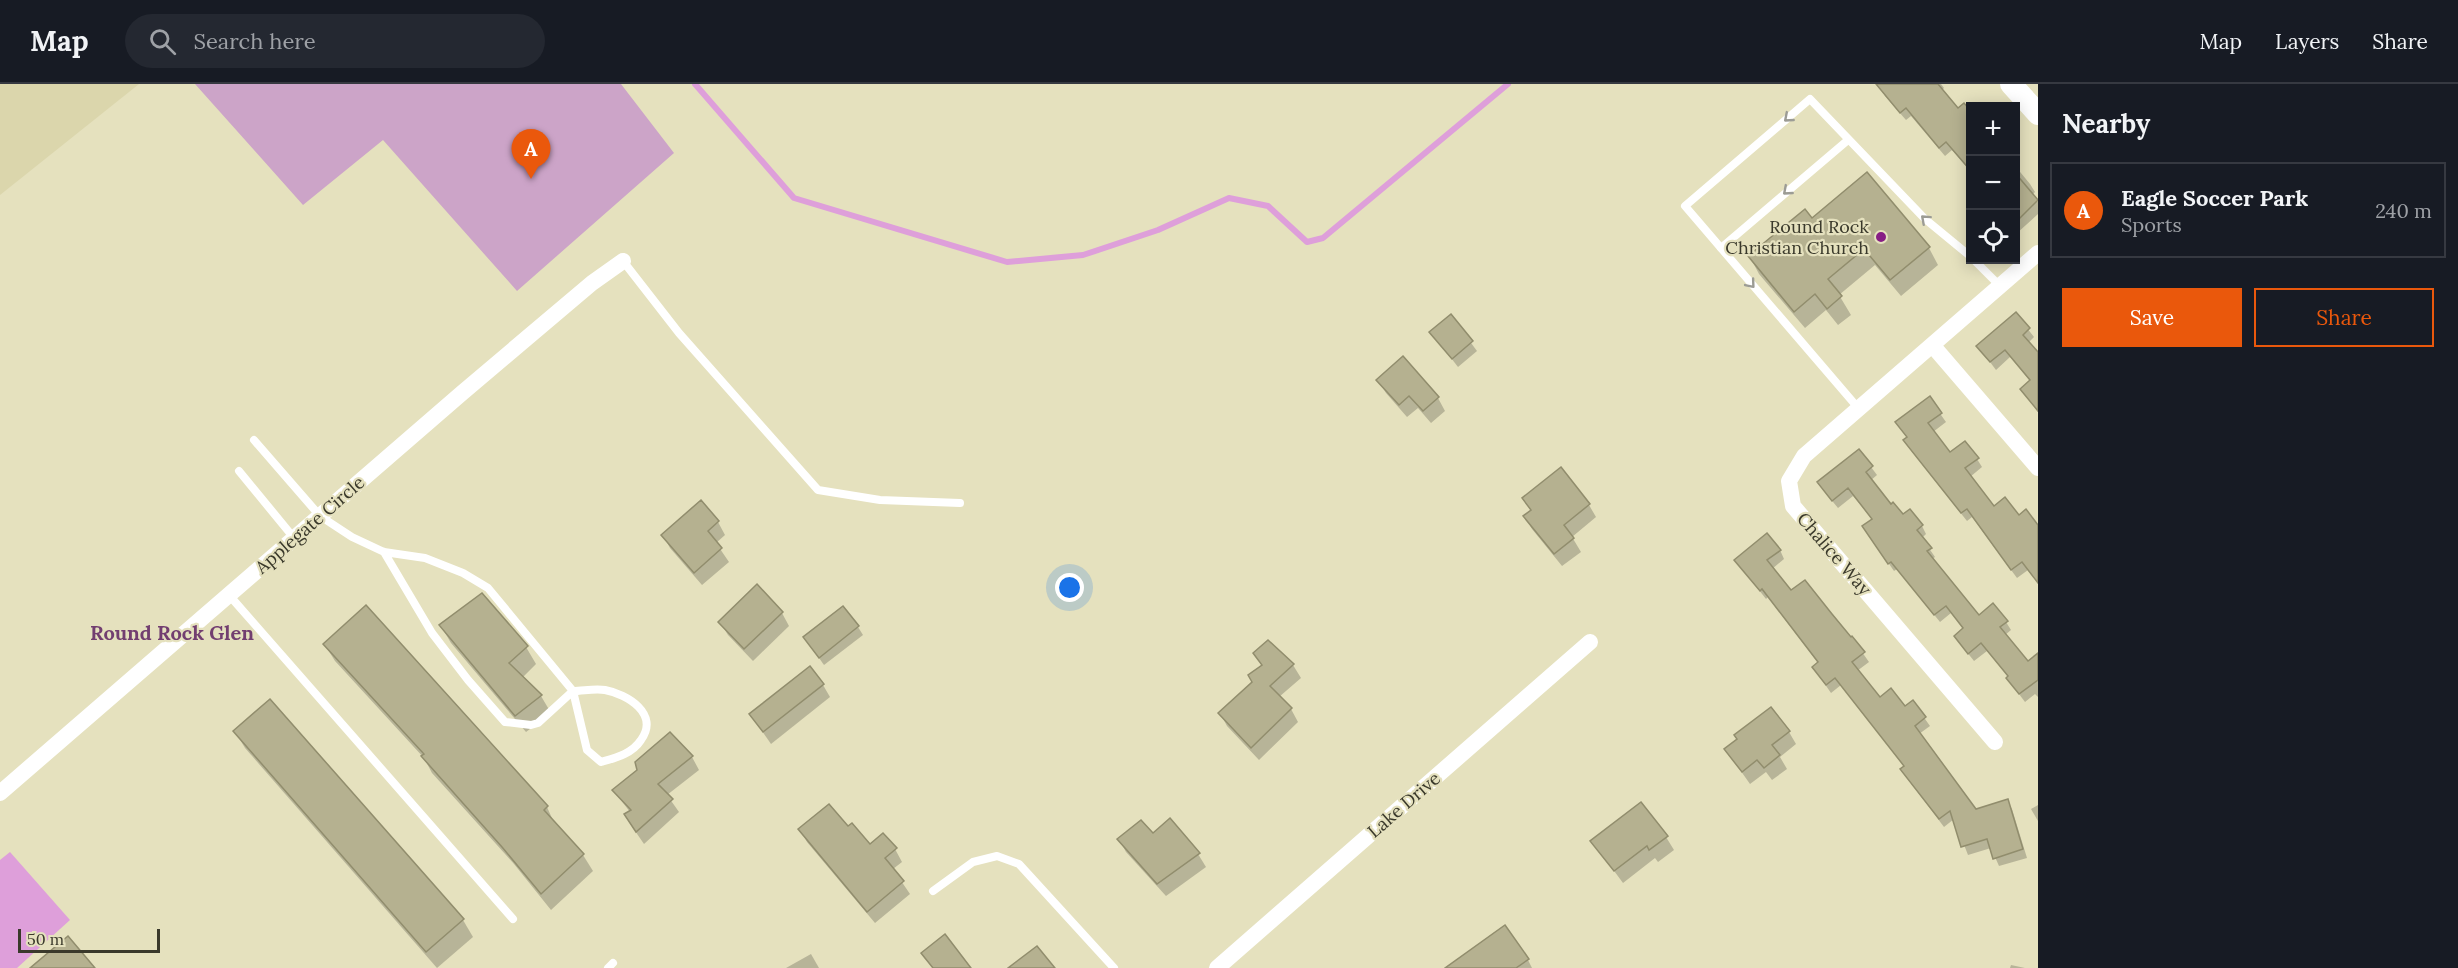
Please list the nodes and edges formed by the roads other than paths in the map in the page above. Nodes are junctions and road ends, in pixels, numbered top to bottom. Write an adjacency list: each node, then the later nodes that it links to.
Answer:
1 (2011, 84): 2 (street)
2 (2038, 114)
3 (1848, 140): 4 (lane, one-way to 4); 4 (lane, one-way to 4); 5 (lane, one-way to 3)
4 (1720, 249): 11 (lane, one-way to 11)
5 (1966, 252)
6 (2038, 253): 9 (street, Chalice Way)
7 (623, 261): 15 (lane); 16 (street, Applegate Circle)
8 (1978, 264): 9 (lane)
9 (2000, 286): 10 (street, Chalice Way)
10 (1933, 346): 11 (street, Chalice Way); 13 (street)
11 (1859, 409): 22 (street, Chalice Way)
12 (254, 440): 16 (lane)
13 (2038, 468)
14 (239, 471): 17 (lane)
15 (960, 503)
16 (320, 516): 17 (street, Applegate Circle); 18 (lane)
17 (294, 538): 19 (street, Applegate Circle)
18 (384, 552): 21 (lane); 21 (lane)
19 (229, 595): 23 (street, Applegate Circle); 25 (lane)
20 (1590, 642): 27 (street, Lake Drive)
21 (573, 692): 21 (lane)
22 (1995, 742)
23 (0, 793)
24 (933, 891): 26 (lane)
25 (513, 919)
26 (1114, 968)
27 (1217, 968)

